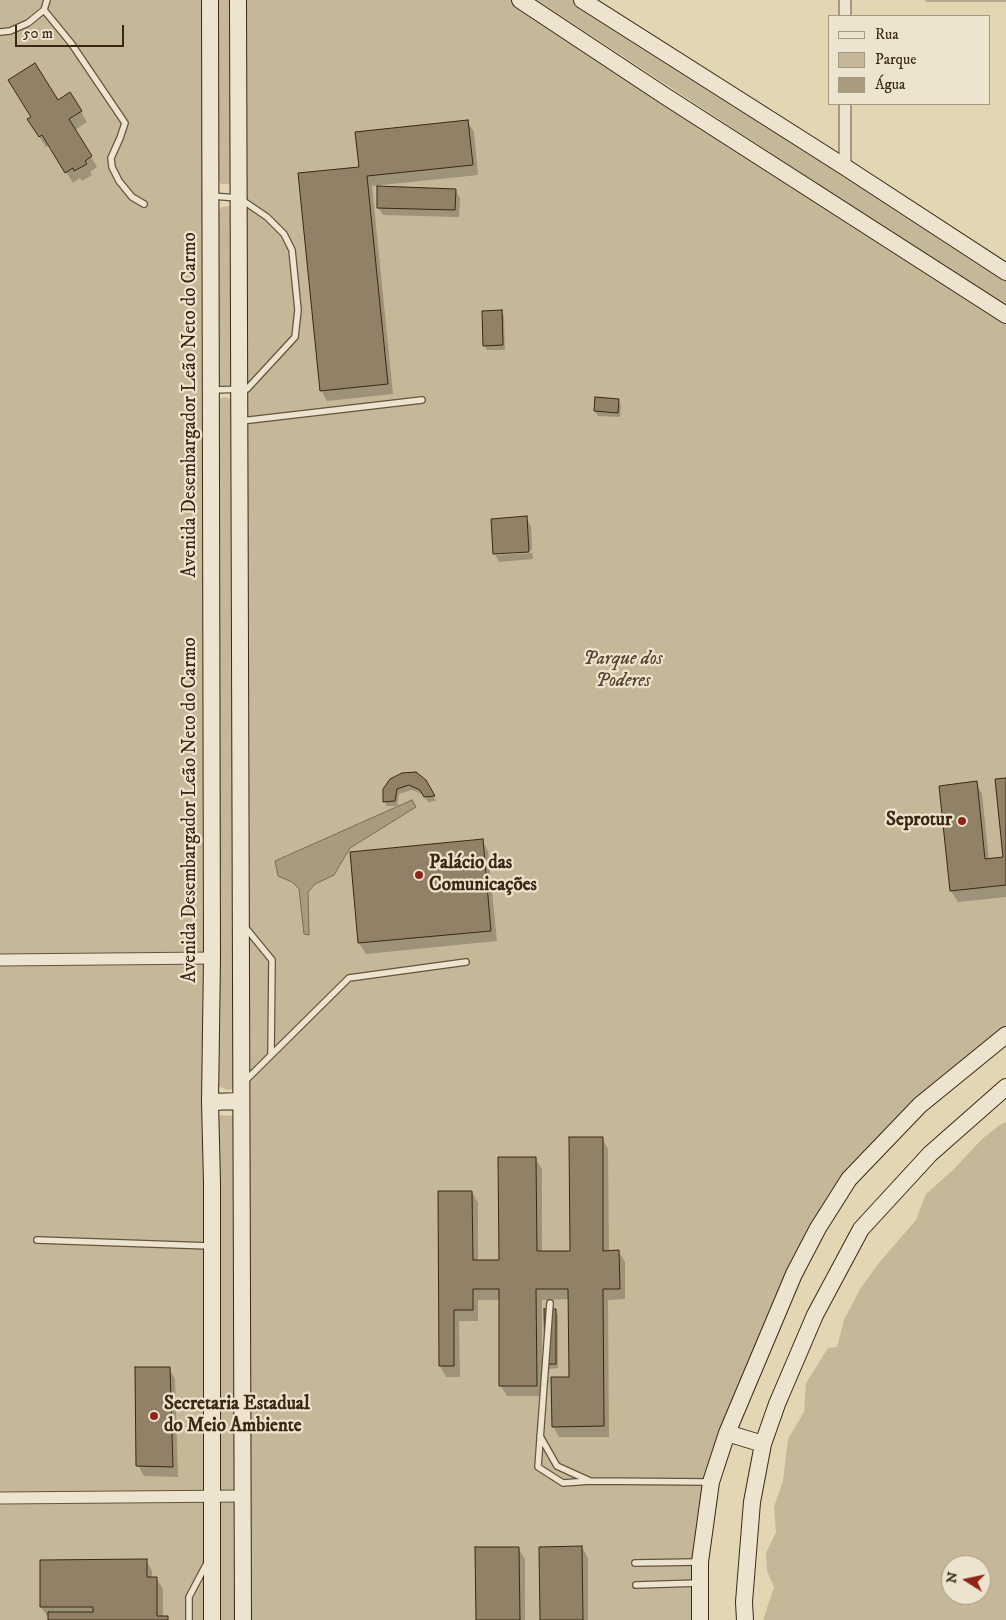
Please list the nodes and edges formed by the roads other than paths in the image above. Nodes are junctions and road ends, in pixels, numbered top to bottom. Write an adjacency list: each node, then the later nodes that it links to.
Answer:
1 (47, 0): 7 (lane)
2 (210, 0): 12 (main road, Avenida Desembargador Leão Neto do Carmo)
3 (238, 0): 13 (main road)
4 (520, 0): 16 (main road)
5 (582, 0): 11 (main road)
6 (845, 0): 8 (street)
7 (44, 10): 9 (lane); 14 (lane)
8 (845, 15)
9 (0, 32)
10 (845, 105): 11 (street)
11 (845, 167): 15 (main road)
12 (211, 196): 13 (lane); 17 (main road, Avenida Desembargador Leão Neto do Carmo)
13 (238, 198): 18 (main road); 18 (lane)
14 (144, 204)
15 (1006, 272)
16 (1006, 315)
17 (211, 390): 18 (lane); 22 (main road, Avenida Desembargador Leão Neto do Carmo)
18 (238, 390): 20 (main road)
19 (422, 400): 20 (lane)
20 (238, 421): 21 (main road)
21 (240, 920): 26 (lane); 28 (main road)
22 (212, 958): 23 (street); 29 (main road, Avenida Desembargador Leão Neto do Carmo)
23 (0, 960)
24 (466, 962): 26 (lane)
25 (1006, 1035): 33 (main road)
26 (271, 1055): 28 (lane)
27 (1006, 1087): 35 (main road)
28 (241, 1093): 29 (main road); 38 (main road)
29 (210, 1102): 31 (main road, Avenida Desembargador Leão Neto do Carmo)
30 (37, 1240): 31 (lane)
31 (212, 1246): 39 (main road, Avenida Desembargador Leão Neto do Carmo)
32 (550, 1303): 34 (lane)
33 (727, 1433): 35 (main road); 37 (main road)
34 (540, 1436): 36 (lane); 36 (lane)
35 (763, 1444): 50 (main road)
36 (590, 1481): 37 (lane)
37 (711, 1482): 42 (main road)
38 (242, 1496): 39 (street); 48 (main road)
39 (212, 1497): 40 (street); 41 (main road, Avenida Desembargador Leão Neto do Carmo)
40 (0, 1498)
41 (212, 1552): 46 (lane); 47 (main road, Avenida Desembargador Leão Neto do Carmo)
42 (700, 1562): 43 (lane); 44 (main road)
43 (635, 1563)
44 (700, 1583): 45 (lane); 49 (main road)
45 (636, 1585)
46 (189, 1620)
47 (212, 1620)
48 (242, 1620)
49 (700, 1620)
50 (745, 1620)

